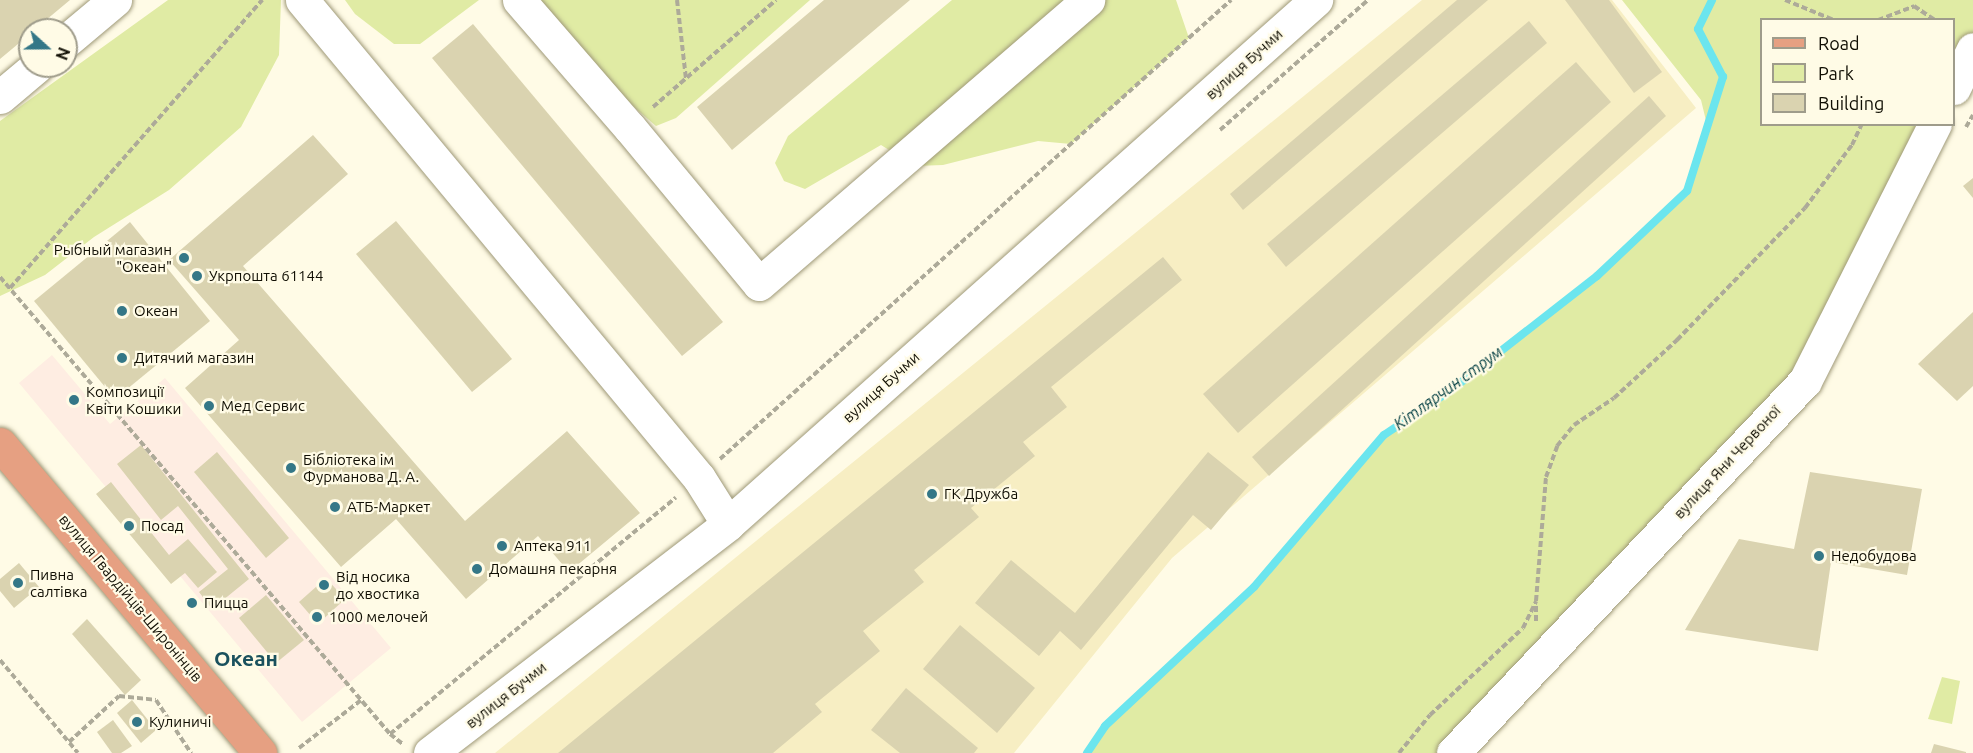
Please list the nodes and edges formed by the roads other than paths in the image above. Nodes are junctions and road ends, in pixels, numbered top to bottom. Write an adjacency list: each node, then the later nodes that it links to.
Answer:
1 (115, 0): 6 (street)
2 (302, 0): 13 (street)
3 (519, 0): 4 (street)
4 (1088, 0)
5 (1316, 0): 13 (street, вулиця Бучми)
6 (78, 31)
7 (1973, 49): 9 (street)
8 (23, 78): 10 (street)
9 (1955, 84)
10 (0, 97)
11 (1934, 126): 16 (street, вулиця Яни Червоної)
12 (0, 444): 15 (main road, вулиця Гвардійців-Широнінців)
13 (728, 524): 14 (street, вулиця Бучми)
14 (418, 750)
15 (260, 753)
16 (1453, 753)

